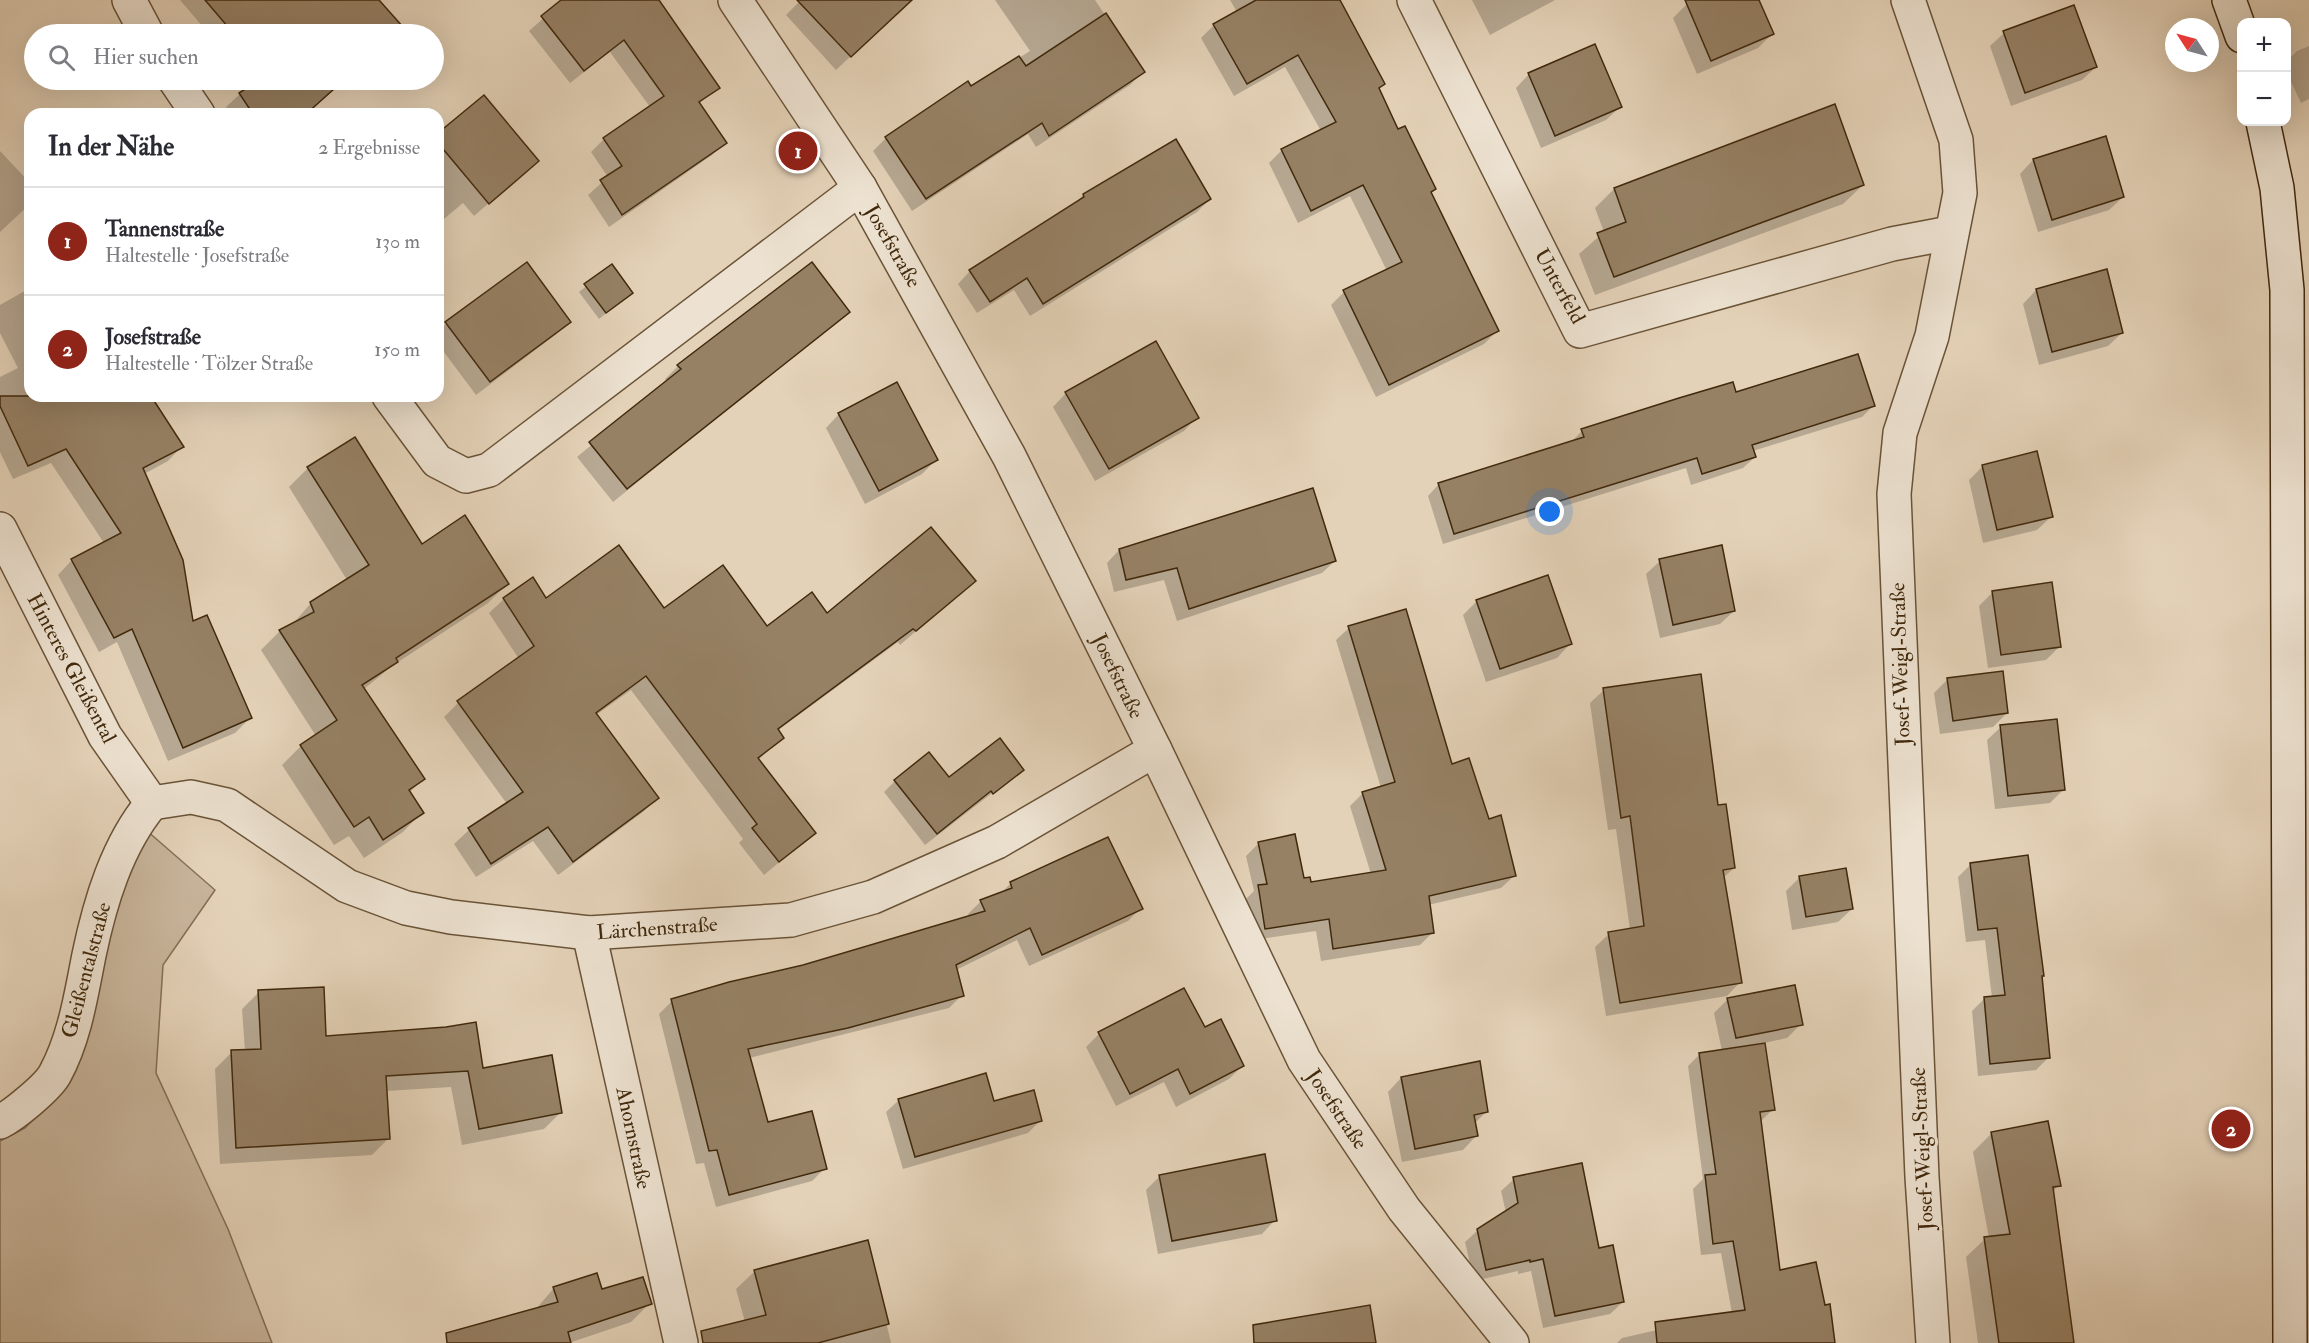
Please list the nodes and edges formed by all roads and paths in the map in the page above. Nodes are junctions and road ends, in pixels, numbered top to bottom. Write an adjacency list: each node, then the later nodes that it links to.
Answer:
1 (129, 0): 6 (street)
2 (735, 0): 11 (street, Josefstraße)
3 (1414, 0): 12 (street, Unterfeld)
4 (1908, 0): 12 (street, Josef-Weigl-Straße)
5 (2229, 0): 7 (street)
6 (142, 24)
7 (2237, 24)
8 (182, 90): 9 (street)
9 (194, 108)
10 (2264, 126): 22 (street)
11 (860, 188): 13 (street); 15 (street, Josefstraße)
12 (1950, 233): 21 (street, Josef-Weigl-Straße)
13 (393, 402)
14 (0, 529): 16 (street, Hinteres Gleißental)
15 (1155, 750): 17 (street, Lärchenstraße); 20 (street, Josefstraße)
16 (152, 803): 17 (street, Lärchenstraße); 18 (street, Gleißentalstraße)
17 (589, 933): 19 (street, Ahornstraße)
18 (0, 1122)
19 (681, 1343)
20 (1511, 1343)
21 (1933, 1343)
22 (2290, 1343)

